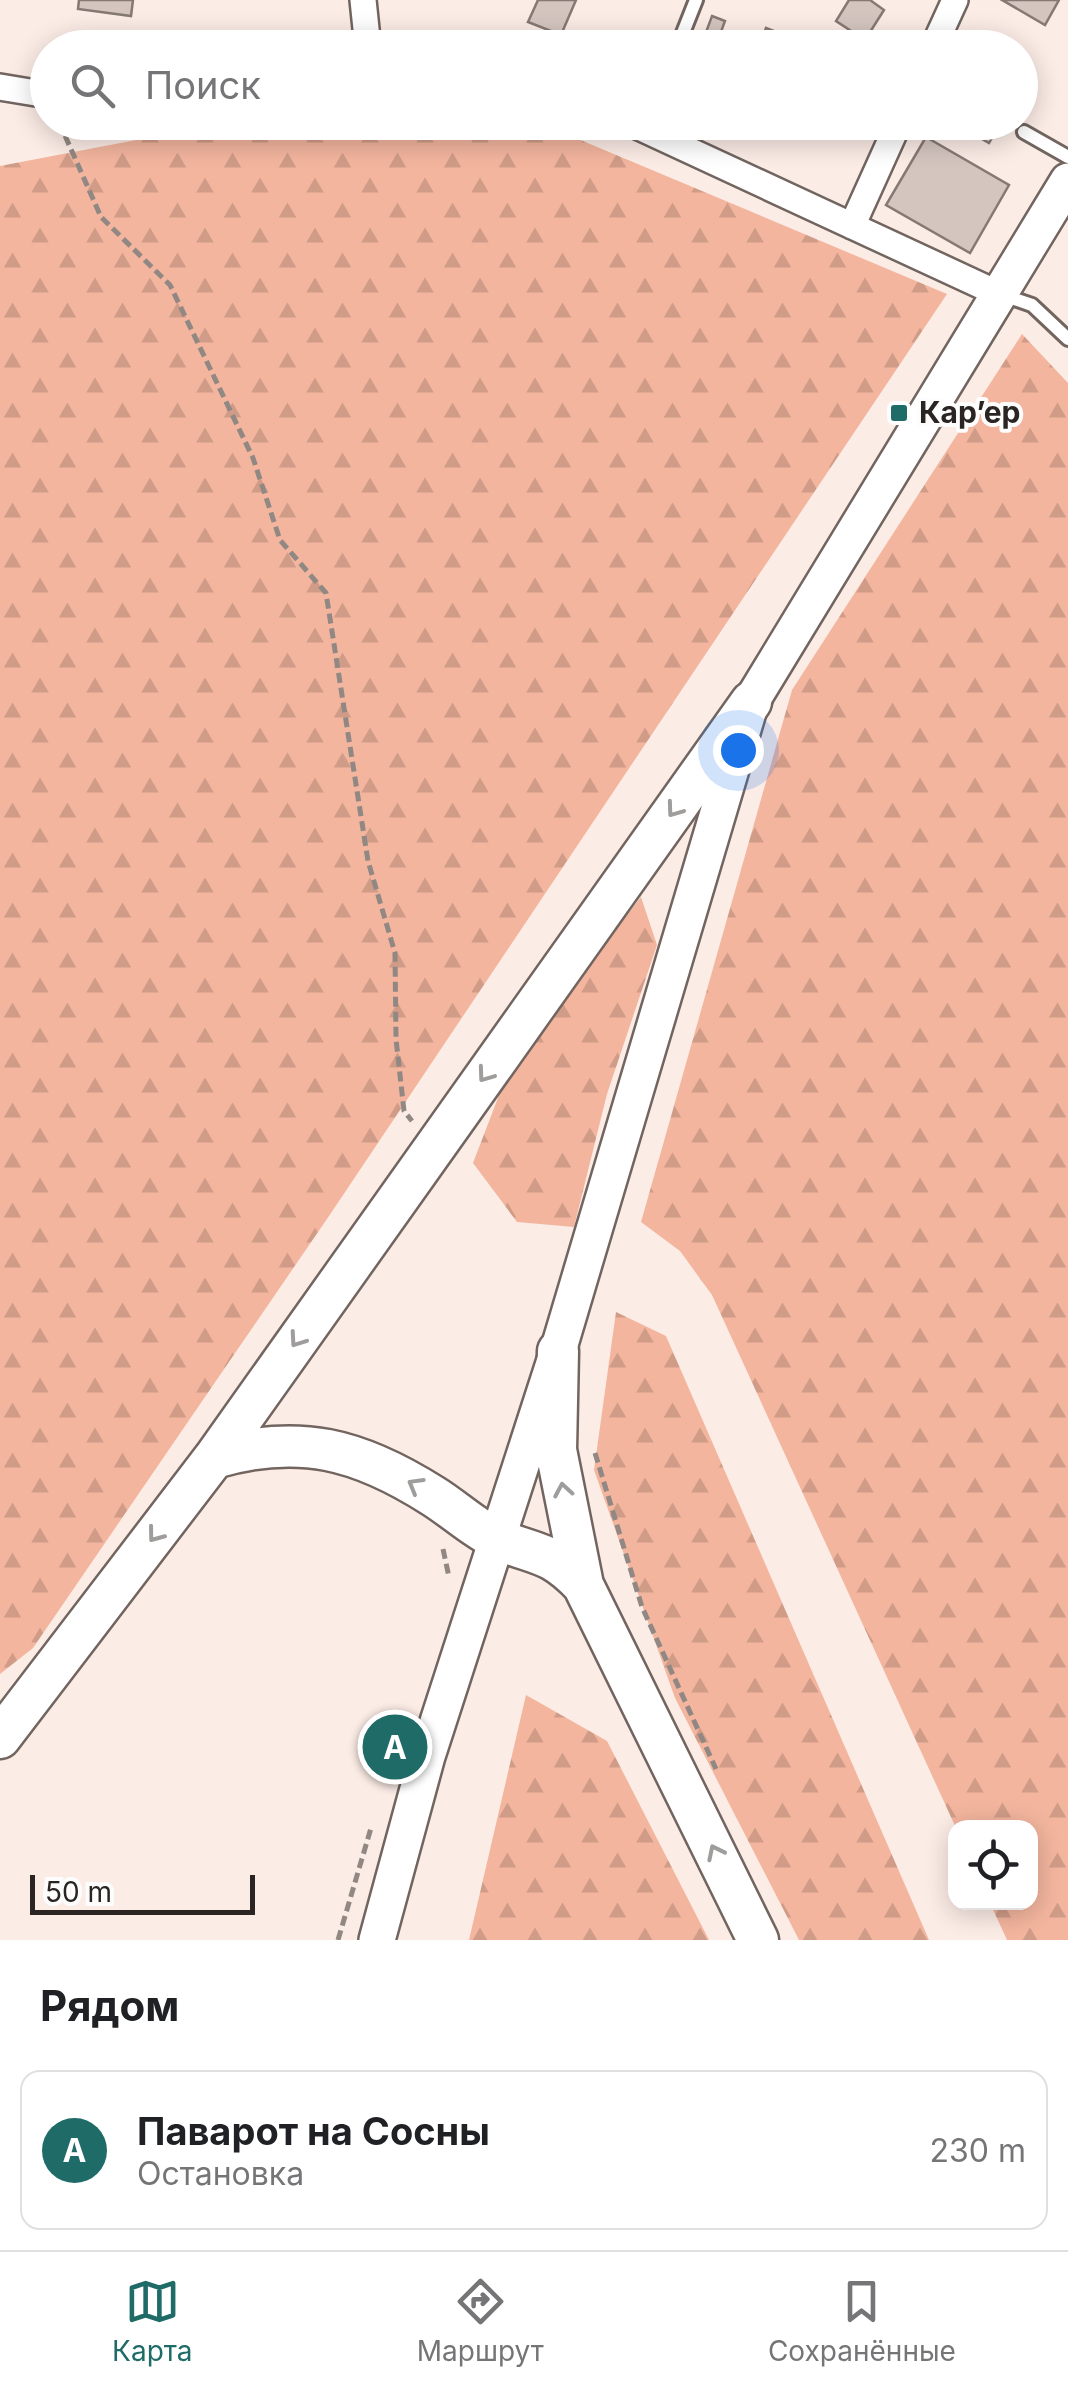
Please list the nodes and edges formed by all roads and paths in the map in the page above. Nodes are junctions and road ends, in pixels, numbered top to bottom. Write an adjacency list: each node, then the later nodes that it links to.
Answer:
1 (696, 0): 5 (lane)
2 (955, 0): 6 (street)
3 (358, 2): 4 (street)
4 (364, 30)
5 (685, 30)
6 (941, 30)
7 (0, 87): 8 (street)
8 (30, 91)
9 (68, 140): 19 (path)
10 (671, 140): 15 (street)
11 (891, 140): 15 (street)
12 (1038, 140): 13 (lane)
13 (1068, 157)
14 (1068, 180): 16 (main road)
15 (852, 226): 16 (street)
16 (999, 294): 17 (lane); 18 (main road)
17 (1068, 339)
18 (751, 702): 19 (highway, one-way to 19); 20 (main road)
19 (433, 1148): 22 (highway, one-way to 22)
20 (558, 1351): 24 (main road); 25 (highway, one-way to 20)
21 (592, 1440): 28 (path)
22 (214, 1458): 23 (highway, one-way to 22); 27 (highway, one-way to 27)
23 (430, 1494): 24 (highway); 26 (path)
24 (497, 1538): 25 (highway); 31 (main road)
25 (583, 1585): 32 (highway, one-way to 25)
26 (450, 1591)
27 (0, 1738)
28 (722, 1782)
29 (372, 1825): 30 (path)
30 (338, 1940)
31 (377, 1940)
32 (758, 1940)

